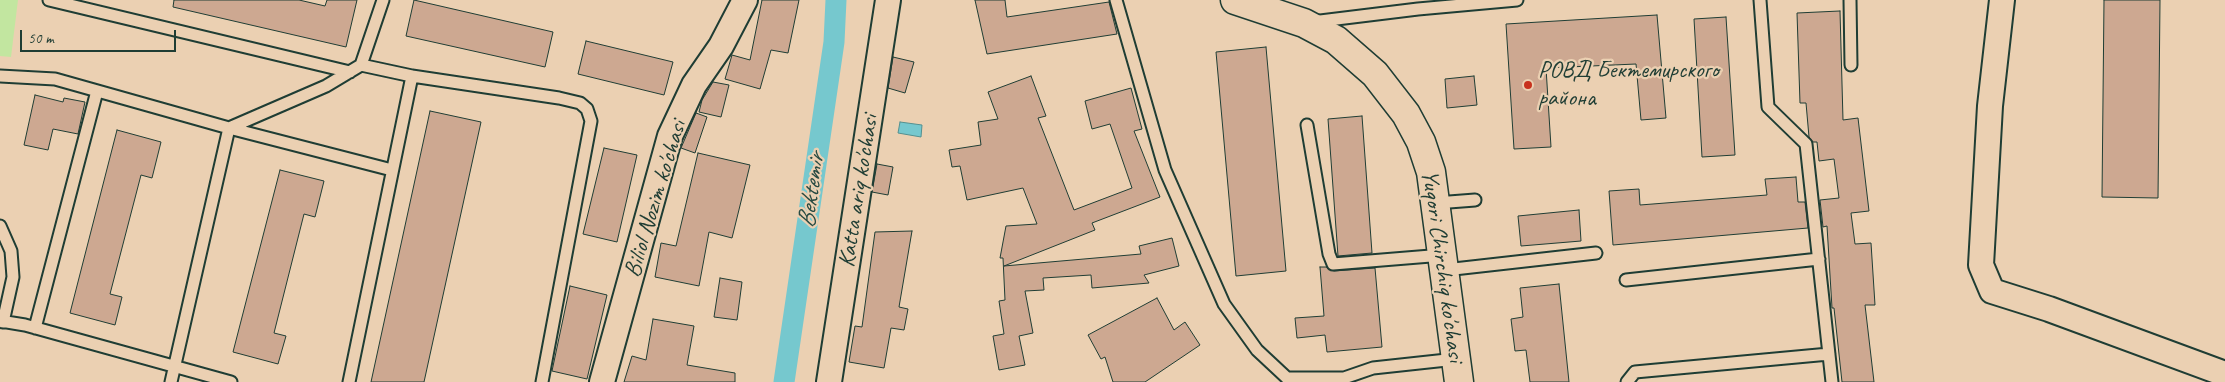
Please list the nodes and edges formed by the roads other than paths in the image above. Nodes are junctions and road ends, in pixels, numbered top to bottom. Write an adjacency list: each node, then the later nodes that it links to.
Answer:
1 (49, 0): 14 (lane)
2 (383, 0): 12 (lane)
3 (745, 0): 40 (street, Biliol Nozim ko'chasi)
4 (888, 0): 41 (street, Katta ariq ko'chasi)
5 (1116, 0): 34 (lane)
6 (1234, 0): 11 (street, Yuqori Chirchiq ko'chasi)
7 (1516, 0): 11 (lane, Yuqori Chirchiq ko'chasi)
8 (1760, 0): 25 (lane)
9 (1850, 0): 13 (lane)
10 (2002, 0): 33 (street)
11 (1304, 23): 22 (street, Yuqori Chirchiq ko'chasi)
12 (361, 65): 14 (lane); 16 (lane)
13 (1851, 65)
14 (350, 72): 19 (lane)
15 (0, 76): 17 (lane)
16 (412, 76): 20 (lane); 39 (lane)
17 (98, 92): 19 (lane); 29 (lane)
18 (1307, 125): 26 (lane)
19 (229, 128): 20 (lane); 31 (lane)
20 (392, 170): 38 (lane)
21 (1475, 200): 22 (lane)
22 (1436, 203): 26 (street, Yuqori Chirchiq ko'chasi)
23 (0, 226): 28 (lane)
24 (1596, 253): 26 (lane)
25 (1819, 259): 27 (lane); 30 (lane)
26 (1444, 263): 32 (street, Yuqori Chirchiq ko'chasi)
27 (1626, 280)
28 (1, 322): 29 (lane)
29 (35, 328): 31 (lane)
30 (1829, 354): 42 (lane); 43 (lane)
31 (176, 367): 36 (lane); 37 (lane)
32 (1457, 370): 35 (lane)
33 (2225, 374)
34 (1288, 380): 35 (lane)
35 (1344, 380)
36 (171, 382)
37 (231, 382)
38 (349, 382)
39 (542, 382)
40 (602, 382)
41 (829, 382)
42 (1626, 382)
43 (1832, 382)

